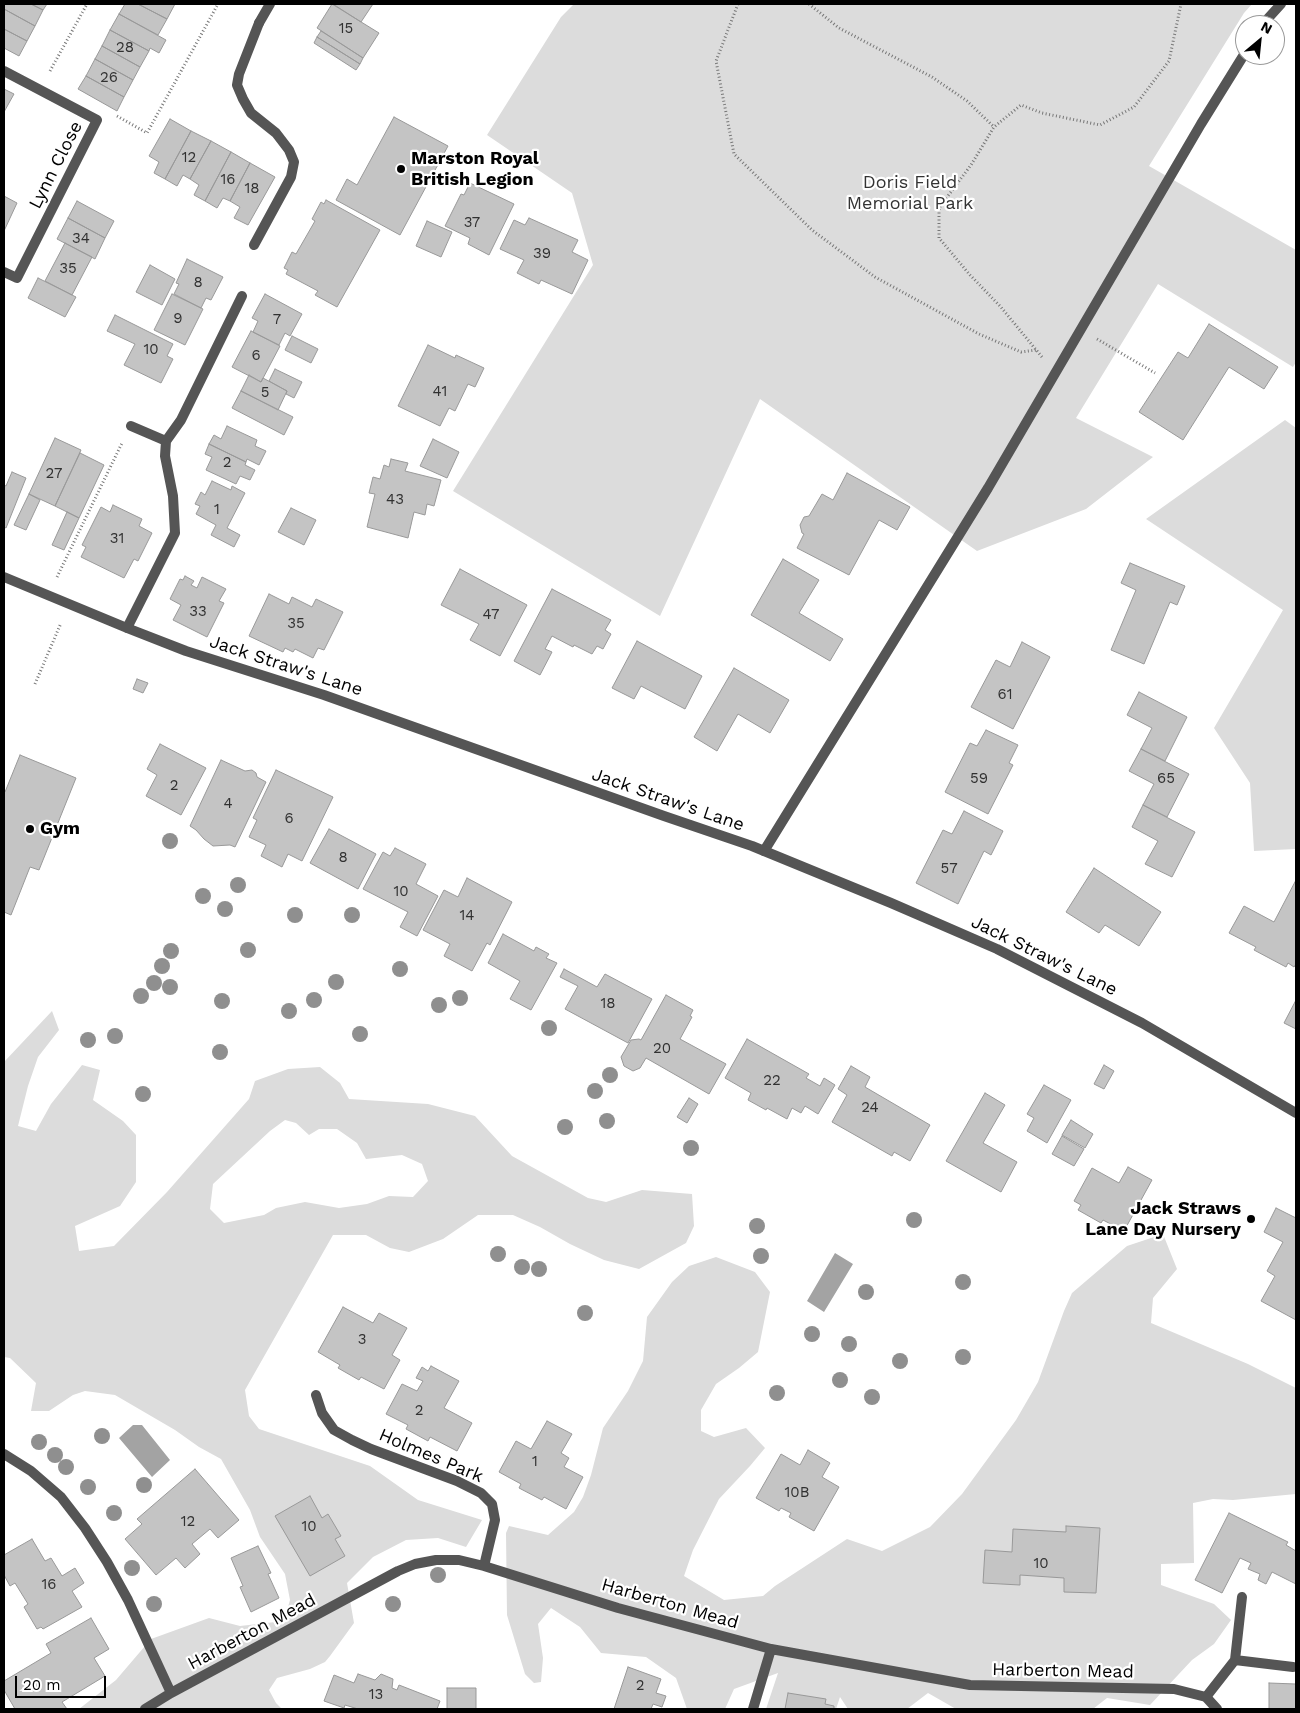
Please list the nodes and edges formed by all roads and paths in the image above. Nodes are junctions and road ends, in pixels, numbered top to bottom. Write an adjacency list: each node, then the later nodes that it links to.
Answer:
1 (87, 4): 11 (path)
2 (218, 4): 12 (path)
3 (270, 4): 14 (street)
4 (738, 4): 18 (path)
5 (809, 4): 13 (path)
6 (1181, 4): 13 (path)
7 (1280, 4): 8 (street)
8 (1271, 15)
9 (1238, 65): 17 (street)
10 (4, 71): 15 (street, Lynn Close)
11 (47, 77)
12 (110, 112)
13 (994, 126): 18 (path)
14 (254, 245)
15 (4, 272)
16 (242, 296): 22 (street)
17 (1081, 329): 19 (street); 20 (path)
18 (1036, 350): 19 (path)
19 (1054, 374): 28 (street)
20 (1155, 374)
21 (131, 426): 22 (street); 24 (path)
22 (166, 441): 26 (street)
23 (4, 577): 24 (street, Jack Straw's Lane)
24 (48, 596): 26 (street, Jack Straw's Lane)
25 (61, 623): 27 (path)
26 (127, 628): 28 (street, Jack Straw's Lane)
27 (35, 684)
28 (764, 851): 29 (street, Jack Straw's Lane)
29 (1296, 1113)
30 (316, 1395): 32 (street, Holmes Park)
31 (4, 1454): 37 (street)
32 (484, 1566): 34 (street, Harberton Mead); 37 (street, Harberton Mead)
33 (1242, 1597): 35 (street)
34 (770, 1649): 38 (street, Harberton Mead); 40 (street)
35 (1235, 1660): 36 (street); 38 (street)
36 (1293, 1667)
37 (171, 1693): 39 (street, Harberton Mead)
38 (1206, 1697): 41 (street)
39 (146, 1709)
40 (753, 1709)
41 (1217, 1709)

